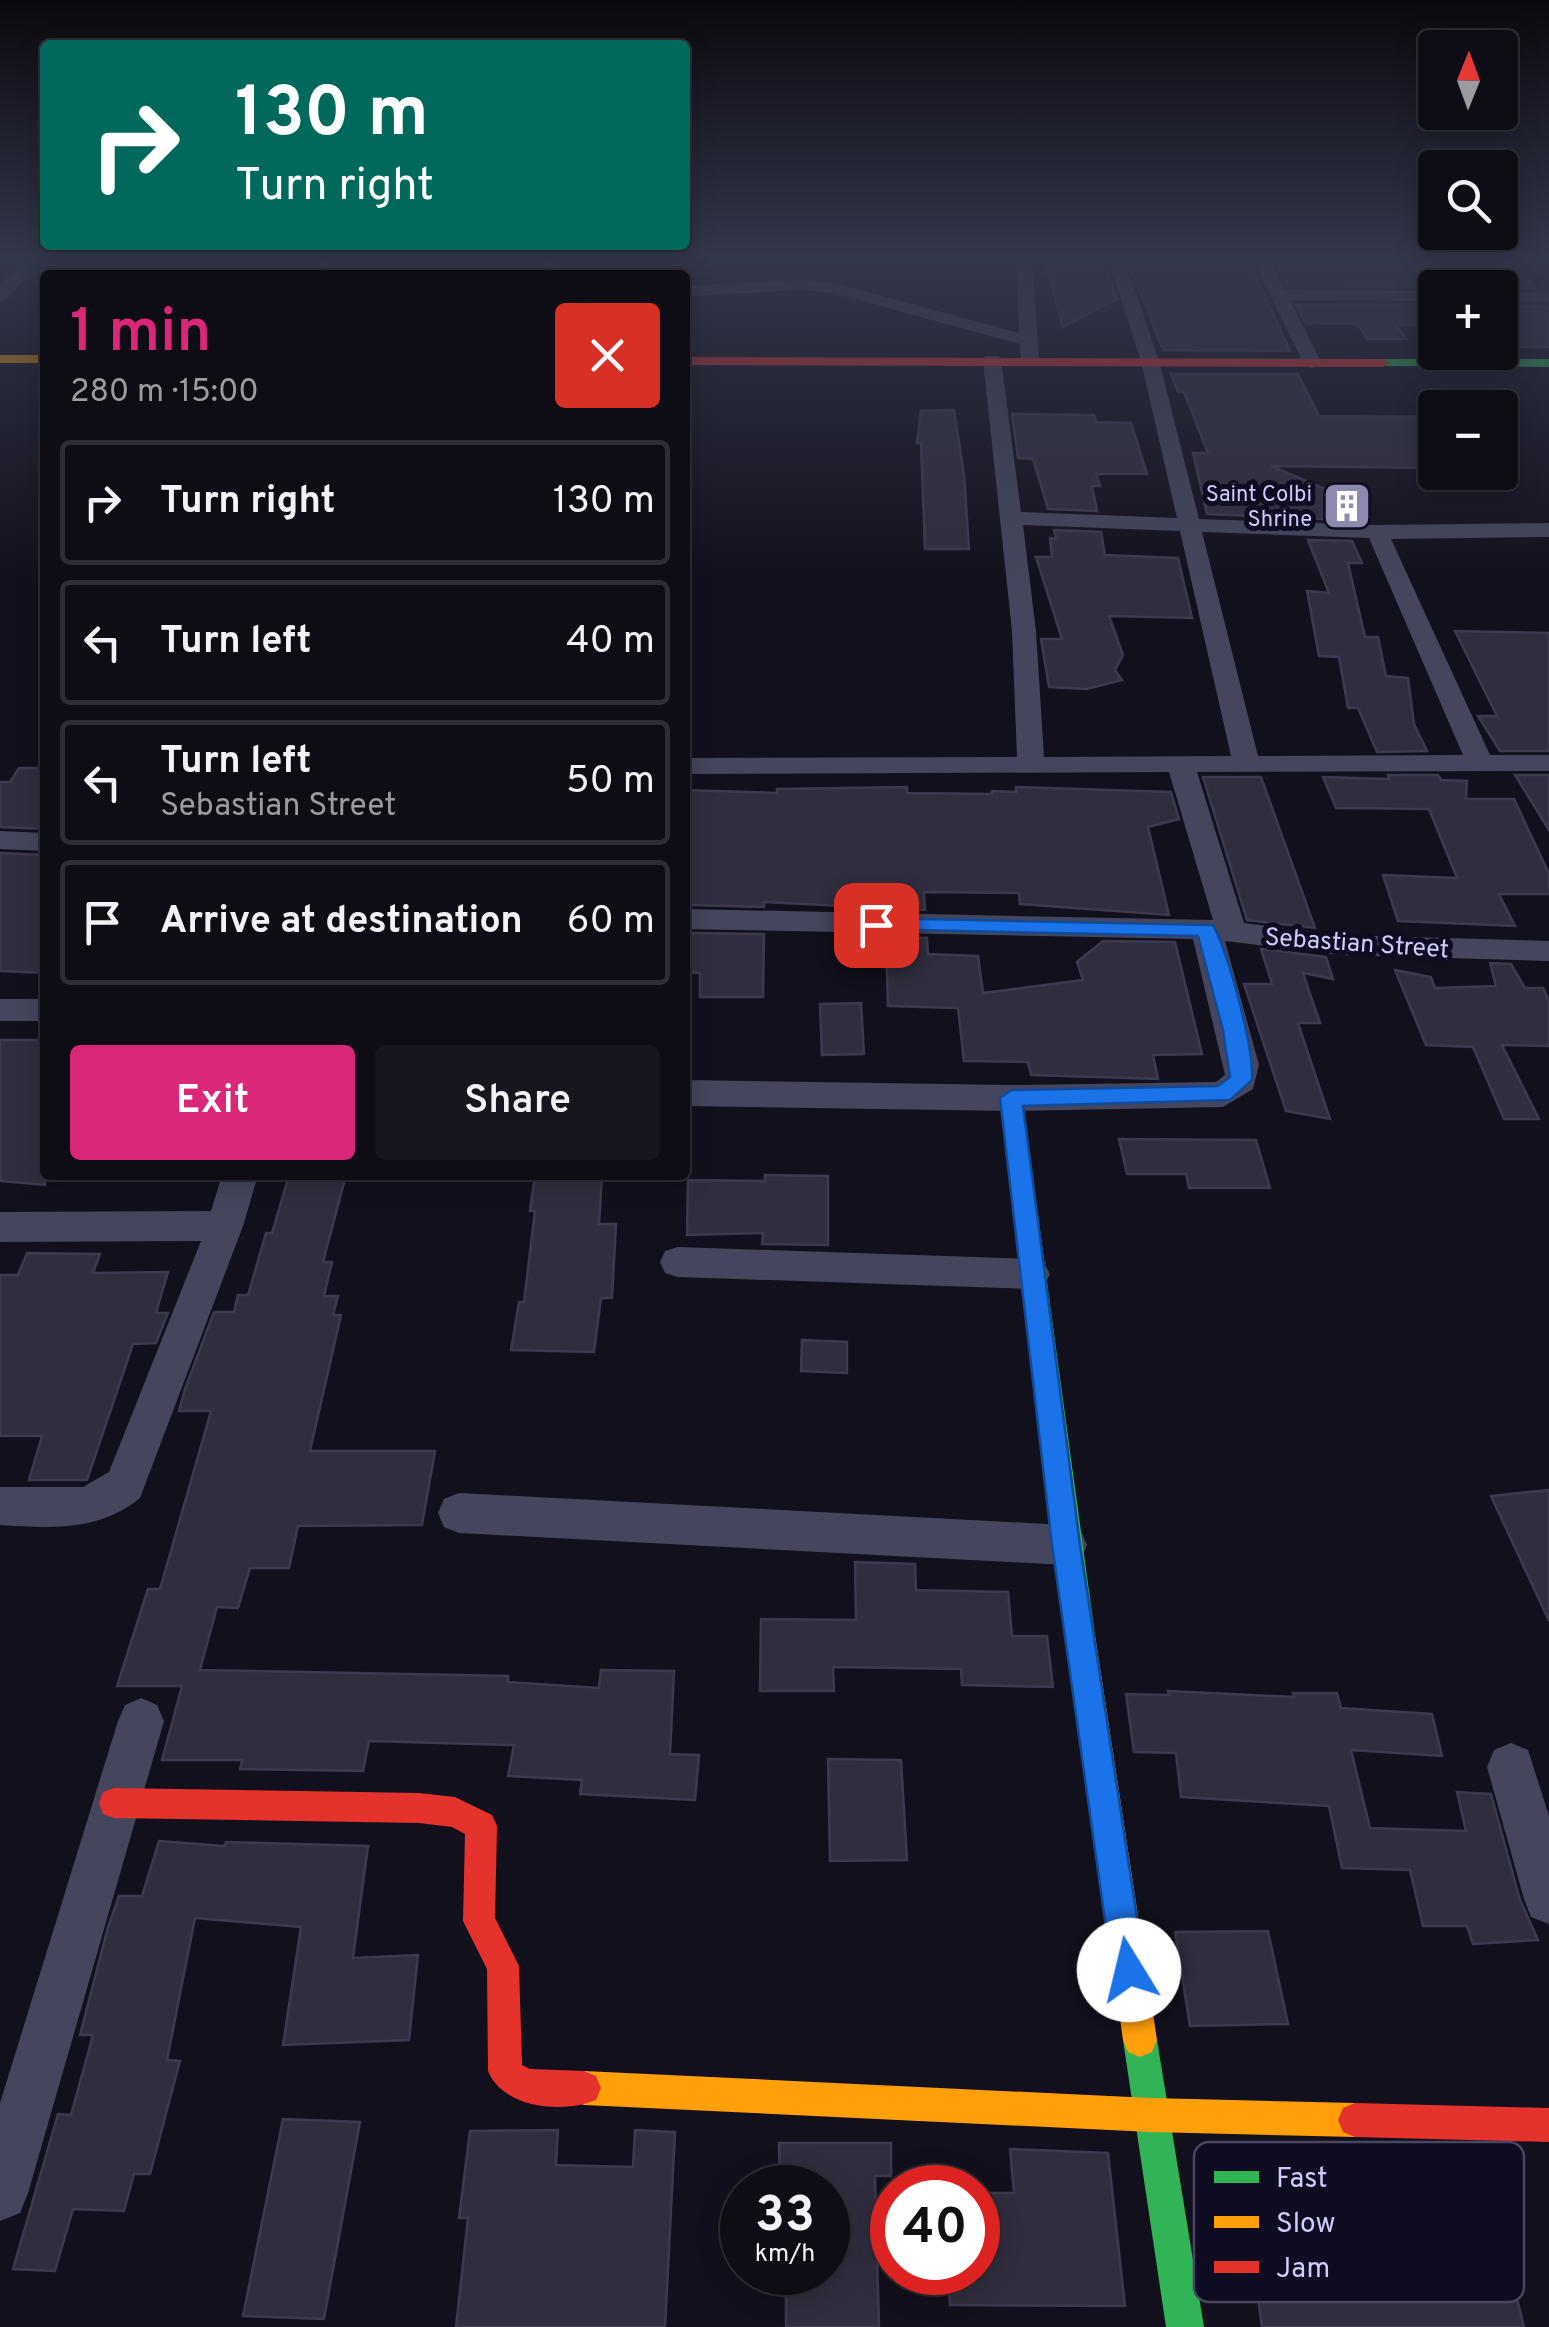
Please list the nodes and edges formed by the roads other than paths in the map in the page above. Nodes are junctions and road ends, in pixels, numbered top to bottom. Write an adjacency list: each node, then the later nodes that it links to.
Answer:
1 (993, 367): 3 (street)
2 (1151, 367): 4 (street)
3 (1009, 518): 4 (street); 12 (street)
4 (1191, 522): 6 (street); 11 (street)
5 (1549, 530): 6 (street)
6 (1377, 532): 8 (street)
7 (1549, 762): 8 (street)
8 (1480, 763): 11 (street)
9 (690, 766): 12 (street)
10 (1181, 766): 11 (street); 12 (street); 16 (street)
11 (1247, 766)
12 (1031, 767)
13 (0, 840): 14 (street)
14 (40, 842)
15 (690, 919): 16 (street, Sebastian Street)
16 (1219, 930): 17 (street, Sebastian Street); 21 (street)
17 (1549, 951)
18 (0, 1010): 19 (street)
19 (40, 1010)
20 (690, 1092): 21 (street)
21 (1011, 1098): 26 (street)
22 (238, 1180): 23 (street)
23 (224, 1226): 24 (street); 27 (street)
24 (0, 1227)
25 (678, 1262): 26 (street)
26 (1031, 1274): 29 (street)
27 (0, 1506)
28 (460, 1514): 29 (street)
29 (1066, 1545): 34 (street)
30 (140, 1720): 32 (street)
31 (1510, 1767): 33 (street)
32 (114, 1804): 34 (street); 36 (street)
33 (1549, 1899)
34 (1152, 2116): 35 (street); 37 (street)
35 (1549, 2125)
36 (0, 2192)
37 (1185, 2327)

